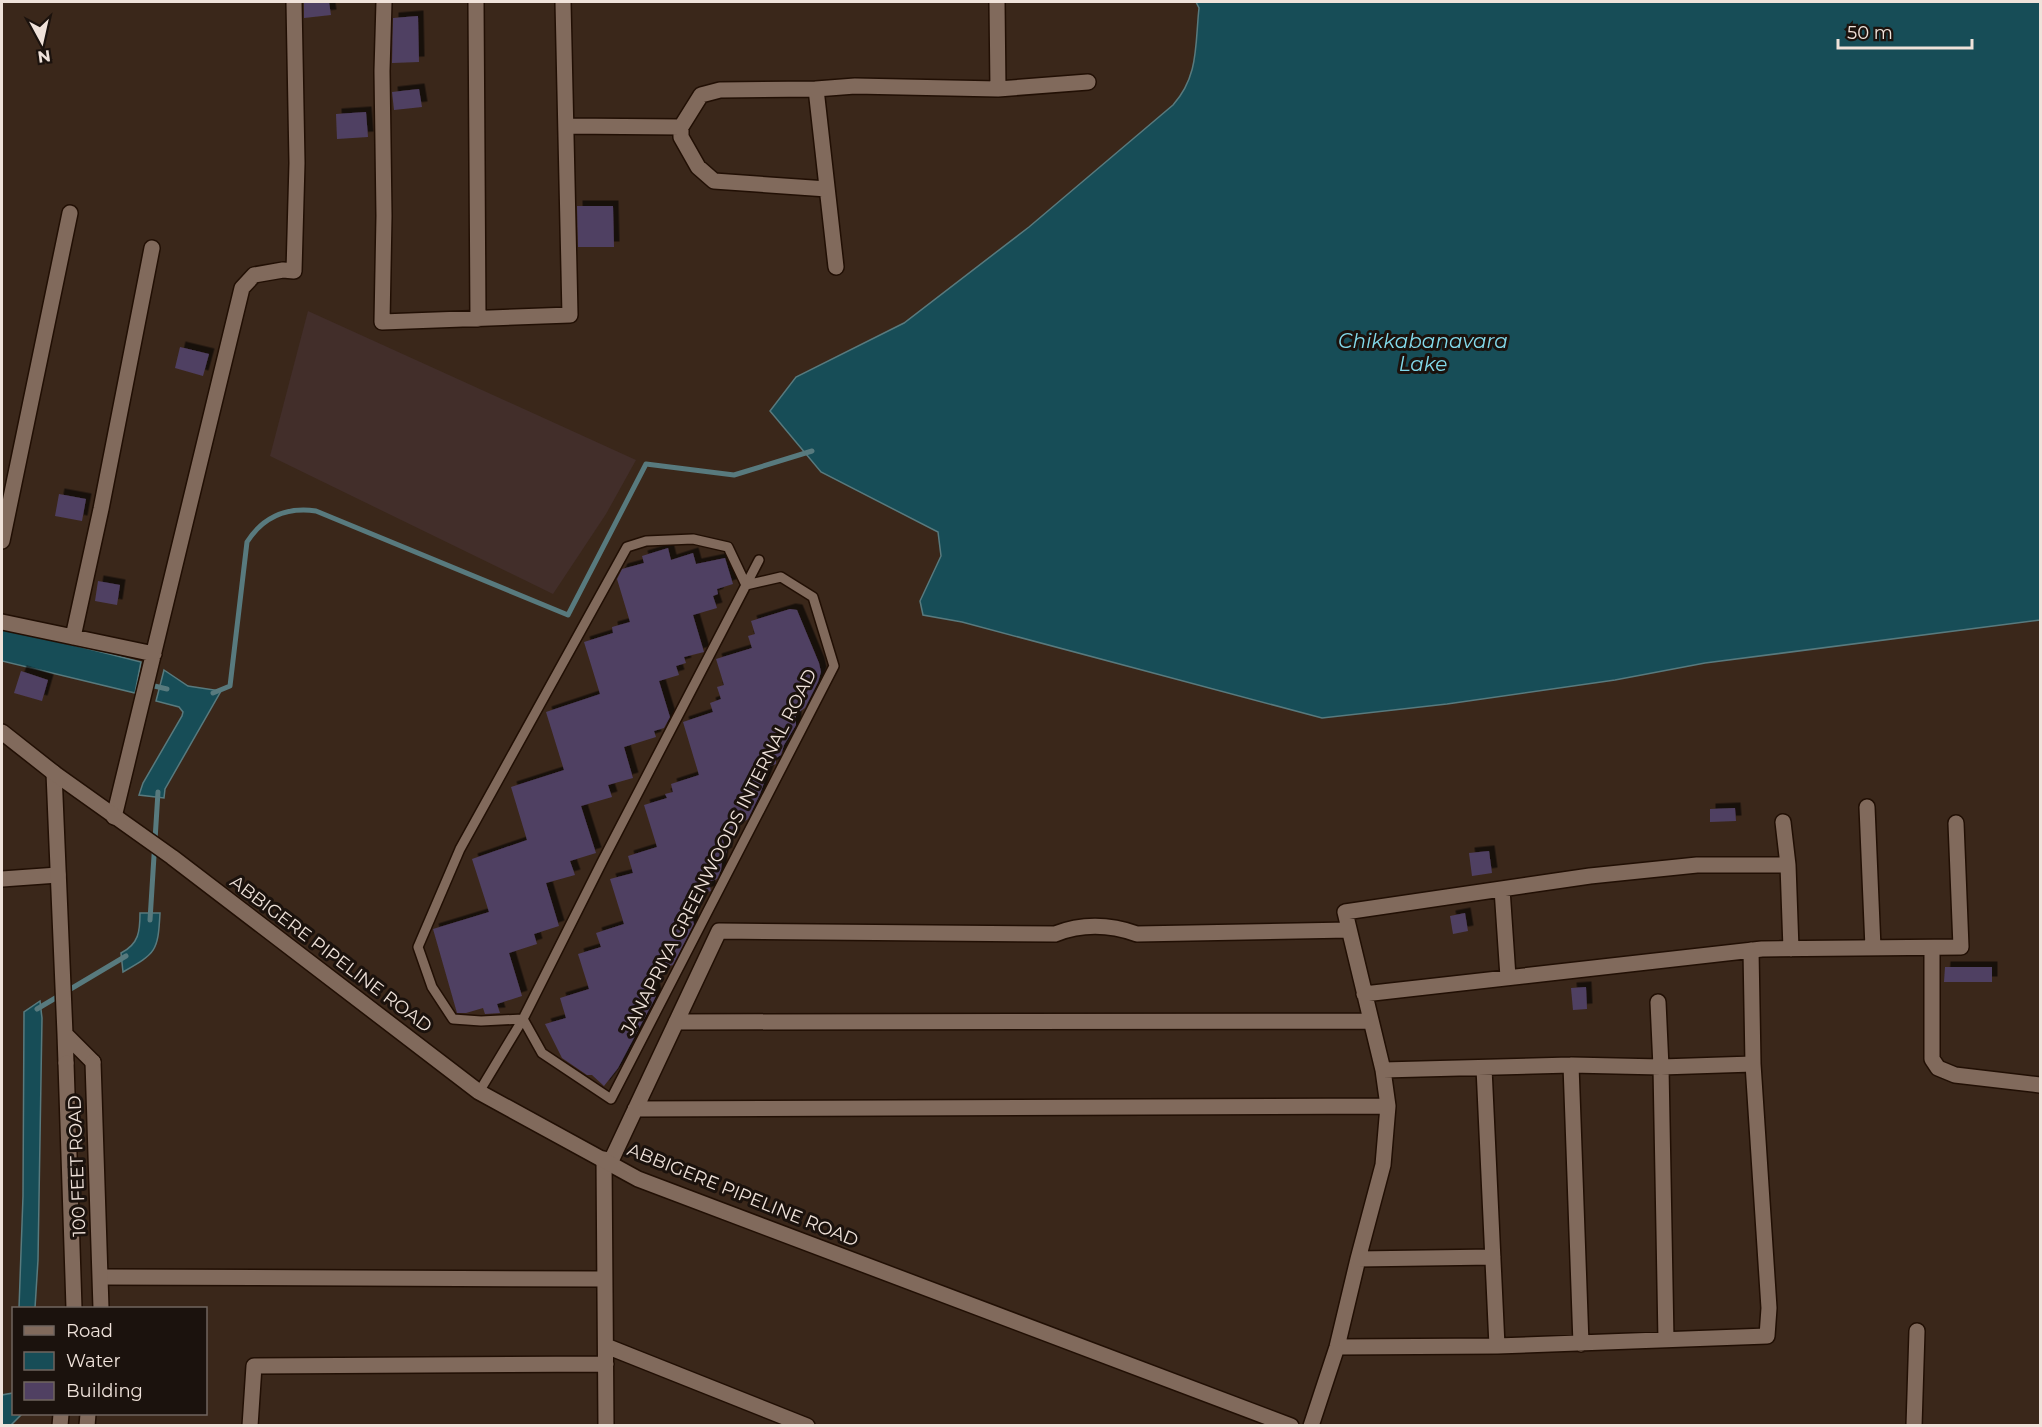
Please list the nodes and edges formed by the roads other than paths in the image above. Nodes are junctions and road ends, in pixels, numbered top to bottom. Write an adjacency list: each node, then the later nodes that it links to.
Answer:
1 (294, 2): 21 (street)
2 (384, 2): 15 (street)
3 (476, 2): 15 (street)
4 (563, 2): 9 (street)
5 (997, 2): 7 (street)
6 (1088, 82): 7 (street)
7 (998, 88): 8 (street)
8 (816, 89): 10 (street); 11 (street)
9 (566, 126): 10 (street); 15 (street)
10 (681, 128): 11 (street)
11 (826, 189): 14 (street)
12 (70, 213): 16 (street)
13 (152, 248): 20 (street)
14 (836, 267)
15 (478, 319)
16 (2, 540)
17 (759, 560): 18 (lane)
18 (746, 585): 40 (lane); 40 (lane); 40 (lane, JANAPRIYA GREENWOODS INTERNAL ROAD)
19 (2, 622): 20 (street)
20 (73, 637): 21 (street)
21 (154, 654): 25 (street)
22 (2, 732): 23 (street, ABBIGERE PIPELINE ROAD)
23 (54, 772): 25 (street, ABBIGERE PIPELINE ROAD); 29 (street, 100 FEET ROAD)
24 (1867, 807): 33 (street)
25 (114, 817): 50 (street, ABBIGERE PIPELINE ROAD)
26 (1783, 822): 28 (street)
27 (1956, 823): 34 (street)
28 (1788, 865): 31 (street); 35 (street)
29 (58, 875): 30 (street); 43 (street, 100 FEET ROAD)
30 (2, 879)
31 (1502, 889): 32 (street); 37 (street)
32 (1349, 930): 38 (street); 42 (street)
33 (1873, 948): 34 (street); 35 (street)
34 (1932, 948): 49 (street)
35 (1791, 949): 36 (street)
36 (1751, 950): 37 (street); 44 (street)
37 (1508, 977): 38 (street)
38 (1364, 994): 41 (street)
39 (1658, 1002): 46 (street)
40 (523, 1019): 50 (lane)
41 (1371, 1021): 42 (street); 48 (street)
42 (676, 1022): 52 (street)
43 (65, 1034): 56 (street, 100 FEET ROAD); 58 (street, 100 FEET ROAD)
44 (1753, 1064): 46 (street); 61 (street)
45 (1571, 1065): 46 (street); 47 (street); 62 (street)
46 (1661, 1066): 61 (street)
47 (1484, 1068): 48 (street); 54 (street)
48 (1383, 1070): 51 (street)
49 (2040, 1085)
50 (479, 1092): 53 (street, ABBIGERE PIPELINE ROAD)
51 (1388, 1106): 52 (street); 55 (street)
52 (635, 1109): 53 (street)
53 (607, 1161): 63 (street); 70 (street, ABBIGERE PIPELINE ROAD)
54 (1493, 1257): 55 (street); 64 (street)
55 (1358, 1259): 65 (street)
56 (101, 1276): 57 (street); 59 (street, 100 FEET ROAD)
57 (601, 1280)
58 (74, 1307)
59 (101, 1307)
60 (1917, 1331): 72 (street)
61 (1666, 1340): 62 (street)
62 (1581, 1344): 64 (street)
63 (606, 1346): 66 (street); 69 (street)
64 (1497, 1346): 65 (street)
65 (1337, 1347): 71 (street)
66 (606, 1365): 67 (street); 68 (street)
67 (250, 1425)
68 (606, 1425)
69 (807, 1425)
70 (1291, 1425)
71 (1311, 1425)
72 (1914, 1425)

